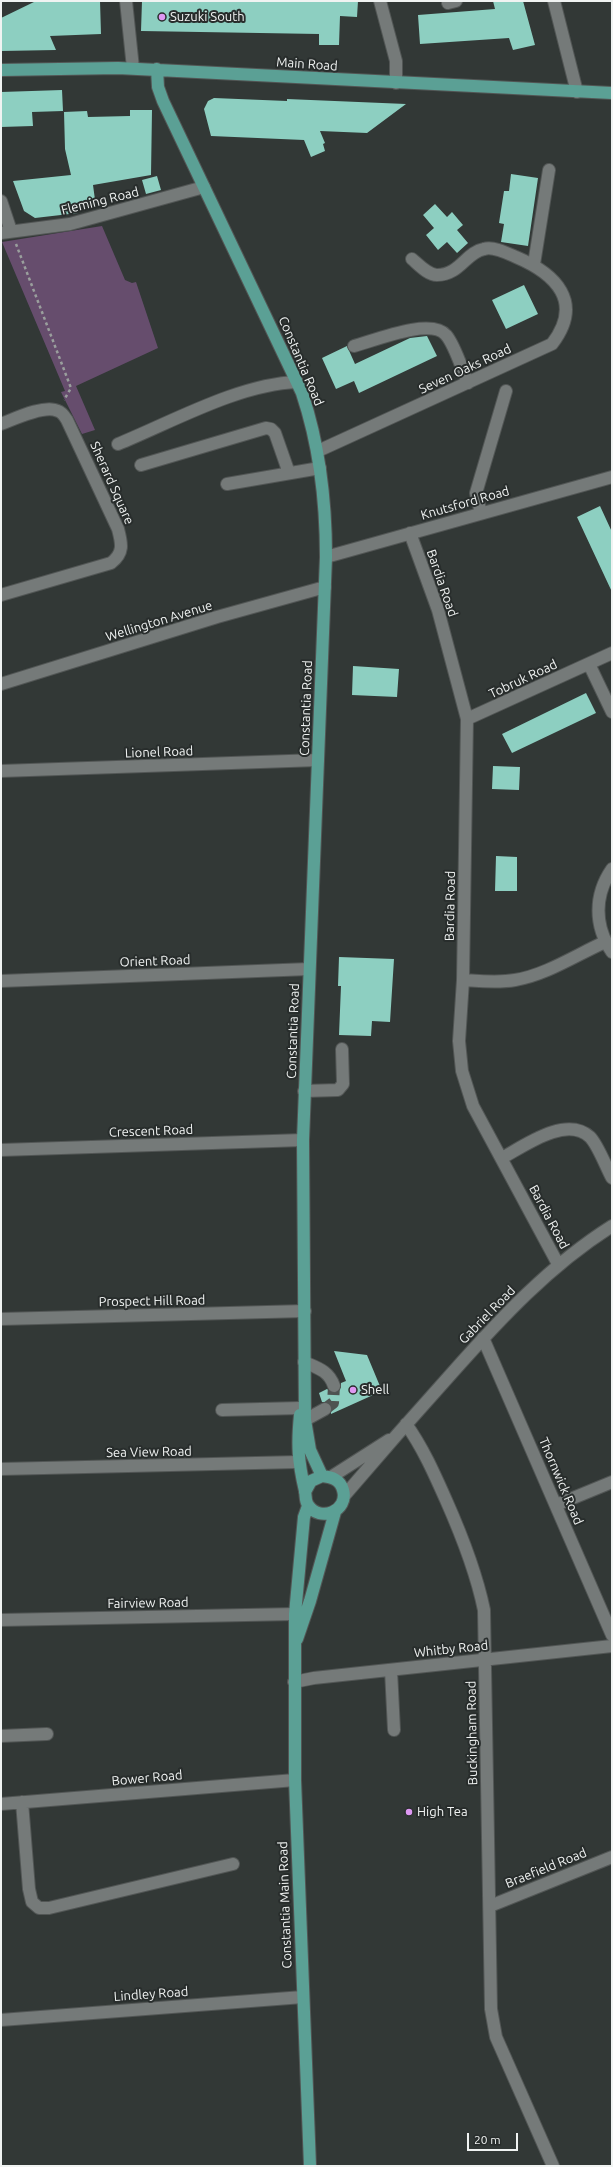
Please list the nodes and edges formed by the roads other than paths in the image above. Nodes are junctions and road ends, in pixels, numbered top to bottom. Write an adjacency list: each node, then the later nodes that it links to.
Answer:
1 (126, 1): 4 (street)
2 (380, 1): 7 (street)
3 (554, 1): 8 (street)
4 (133, 68): 5 (main road, Main Road); 6 (main road, Main Road)
5 (157, 69): 7 (main road, Main Road); 11 (main road, Constantia Road)
6 (1, 70)
7 (396, 83): 8 (main road, Main Road)
8 (577, 92): 9 (main road, Main Road)
9 (612, 93)
10 (549, 170): 15 (street)
11 (204, 187): 13 (street, Fleming Road); 17 (main road, Constantia Road)
12 (1, 200): 13 (street)
13 (6, 232)
14 (412, 259): 15 (street, Seven Oaks Road)
15 (534, 264): 18 (street, Seven Oaks Road)
16 (354, 346): 18 (street)
17 (297, 382): 21 (street); 22 (main road, Constantia Road)
18 (468, 383): 22 (street, Seven Oaks Road)
19 (506, 391): 28 (street)
20 (1, 424): 32 (street, Sherard Square)
21 (118, 444)
22 (318, 451): 24 (main road, Constantia Road)
23 (141, 465): 25 (street)
24 (320, 468): 25 (street); 30 (main road, Constantia Road)
25 (289, 473): 27 (street)
26 (612, 476): 28 (street, Knutsford Road)
27 (227, 484)
28 (481, 513): 29 (street, Knutsford Road)
29 (410, 533): 30 (street, Knutsford Road); 37 (street, Bardia Road)
30 (326, 557): 31 (main road, Constantia Road)
31 (325, 587): 35 (street, Wellington Avenue); 38 (main road, Constantia Road)
32 (1, 595)
33 (612, 652): 34 (street, Tobruk Road)
34 (589, 664): 36 (street); 37 (street, Tobruk Road)
35 (1, 684)
36 (612, 712)
37 (467, 719): 44 (street, Bardia Road)
38 (318, 760): 39 (street, Lionel Road); 43 (main road, Constantia Road)
39 (1, 771)
40 (612, 869): 41 (street)
41 (605, 942): 42 (street); 44 (street)
42 (612, 952)
43 (309, 969): 45 (street, Orient Road); 47 (main road, Constantia Road)
44 (463, 980): 50 (street, Bardia Road)
45 (1, 981)
46 (342, 1049): 47 (street)
47 (304, 1091): 48 (main road, Constantia Road)
48 (303, 1140): 49 (street, Crescent Road); 54 (main road, Constantia Road)
49 (1, 1150)
50 (502, 1158): 51 (street); 53 (street, Bardia Road)
51 (612, 1178)
52 (612, 1226): 53 (street, Gabriel Road)
53 (558, 1264): 56 (street, Gabriel Road)
54 (305, 1312): 55 (street, Prospect Hill Road); 57 (main road, Constantia Road)
55 (1, 1319)
56 (483, 1338): 64 (street, Gabriel Road); 72 (street, Thornwick Road)
57 (304, 1362): 58 (main road, Constantia Road); 59 (street)
58 (304, 1382): 60 (main road, Constantia Road); 63 (main road, Constantia Road)
59 (334, 1386)
60 (300, 1408): 62 (street); 66 (main road, Constantia Road)
61 (325, 1409): 63 (street)
62 (222, 1410)
63 (305, 1420): 68 (main road, Constantia Road)
64 (406, 1424): 65 (street, Gabriel Road); 80 (street, Buckingham Road)
65 (394, 1438): 68 (street, Gabriel Road); 71 (street, Gabriel Road)
66 (298, 1462): 67 (street, Sea View Road); 70 (main road, Constantia Road)
67 (1, 1469)
68 (327, 1477): 70 (main road); 71 (main road)
69 (612, 1482): 72 (street)
70 (305, 1492): 73 (main road)
71 (344, 1496): 74 (main road)
72 (556, 1505): 77 (street, Thornwick Road)
73 (308, 1506): 74 (main road); 75 (main road, Constantia Main Road)
74 (334, 1512): 78 (main road, Constantia Main Road)
75 (295, 1614): 76 (street, Fairview Road); 78 (main road, Constantia Main Road)
76 (1, 1620)
77 (612, 1635)
78 (295, 1643): 82 (main road, Constantia Main Road)
79 (612, 1646): 80 (street, Whitby Road)
80 (485, 1660): 81 (street, Whitby Road); 91 (street, Buckingham Road)
81 (391, 1670): 82 (street, Whitby Road); 83 (street)
82 (294, 1682): 86 (main road, Constantia Main Road)
83 (394, 1730)
84 (47, 1734): 85 (street)
85 (1, 1736)
86 (295, 1780): 87 (street, Bower Road); 92 (main road, Constantia Main Road)
87 (22, 1802): 88 (street, Bower Road); 90 (street)
88 (1, 1804)
89 (612, 1856): 91 (street, Braefield Road)
90 (233, 1864)
91 (490, 1906): 95 (street, Buckingham Road)
92 (303, 1997): 93 (street, Lindley Road); 94 (main road, Constantia Main Road)
93 (1, 2020)
94 (310, 2166)
95 (553, 2166)

